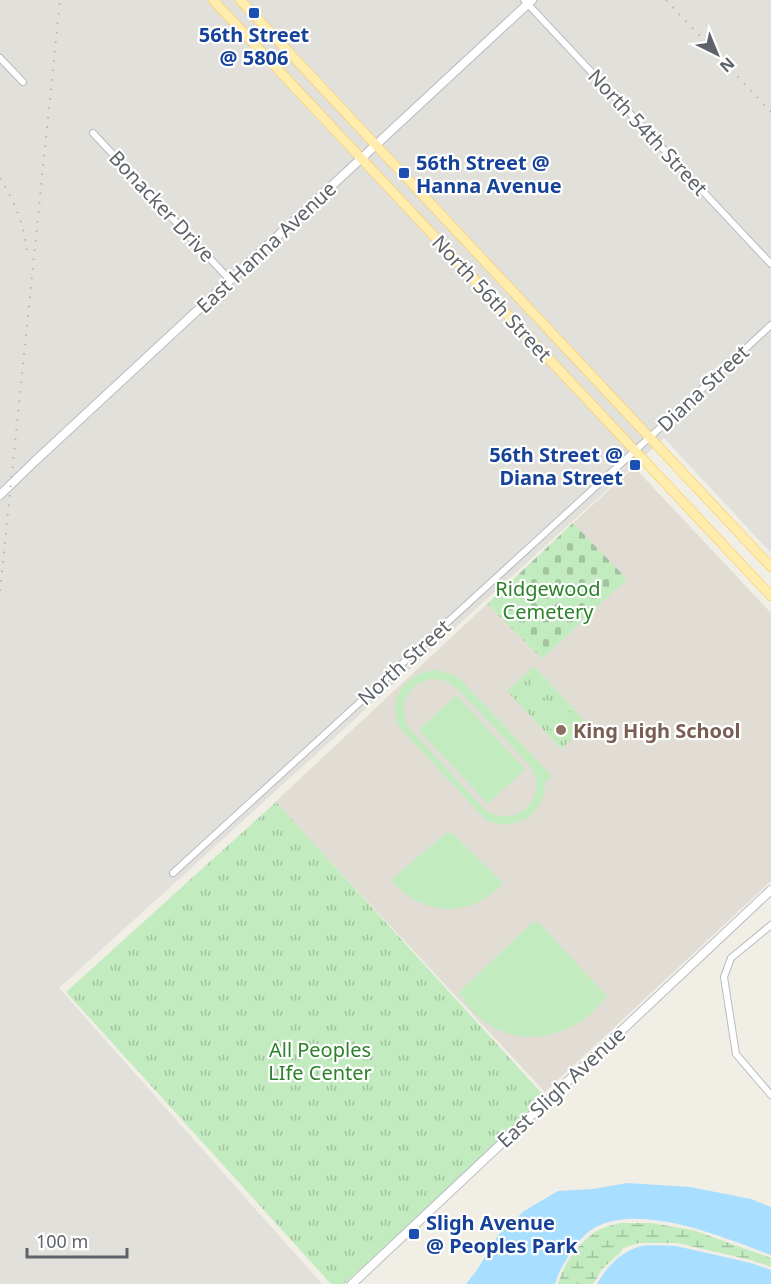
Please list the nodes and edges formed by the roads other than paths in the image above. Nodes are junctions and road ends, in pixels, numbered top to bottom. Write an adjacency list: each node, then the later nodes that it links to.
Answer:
1 (213, 0): 4 (main road, North 56th Street)
2 (240, 0): 4 (main road); 8 (main road, North 56th Street)
3 (528, 1): 8 (street, East Hanna Avenue); 11 (street, North 54th Street)
4 (226, 13): 9 (main road, North 56th Street)
5 (0, 58): 6 (street)
6 (23, 82)
7 (93, 133): 13 (street, Bonacker Drive)
8 (376, 146): 9 (street, East Hanna Avenue); 10 (main road, North 56th Street)
9 (361, 159): 12 (main road, North 56th Street); 13 (street, East Hanna Avenue)
10 (480, 256): 12 (main road); 15 (main road, North 56th Street)
11 (771, 264)
12 (465, 270): 16 (main road, North 56th Street)
13 (230, 280): 17 (street, East Hanna Avenue)
14 (771, 325): 15 (street, Diana Street)
15 (650, 437): 16 (street, Diana Street); 18 (main road, North 56th Street)
16 (635, 451): 19 (main road, North 56th Street); 20 (street, North Street)
17 (0, 495)
18 (771, 567)
19 (769, 590)
20 (173, 873)
21 (771, 890): 26 (street, East Sligh Avenue)
22 (770, 928): 24 (street)
23 (771, 1083): 24 (street)
24 (765, 1088): 25 (street)
25 (771, 1095)
26 (352, 1284)

